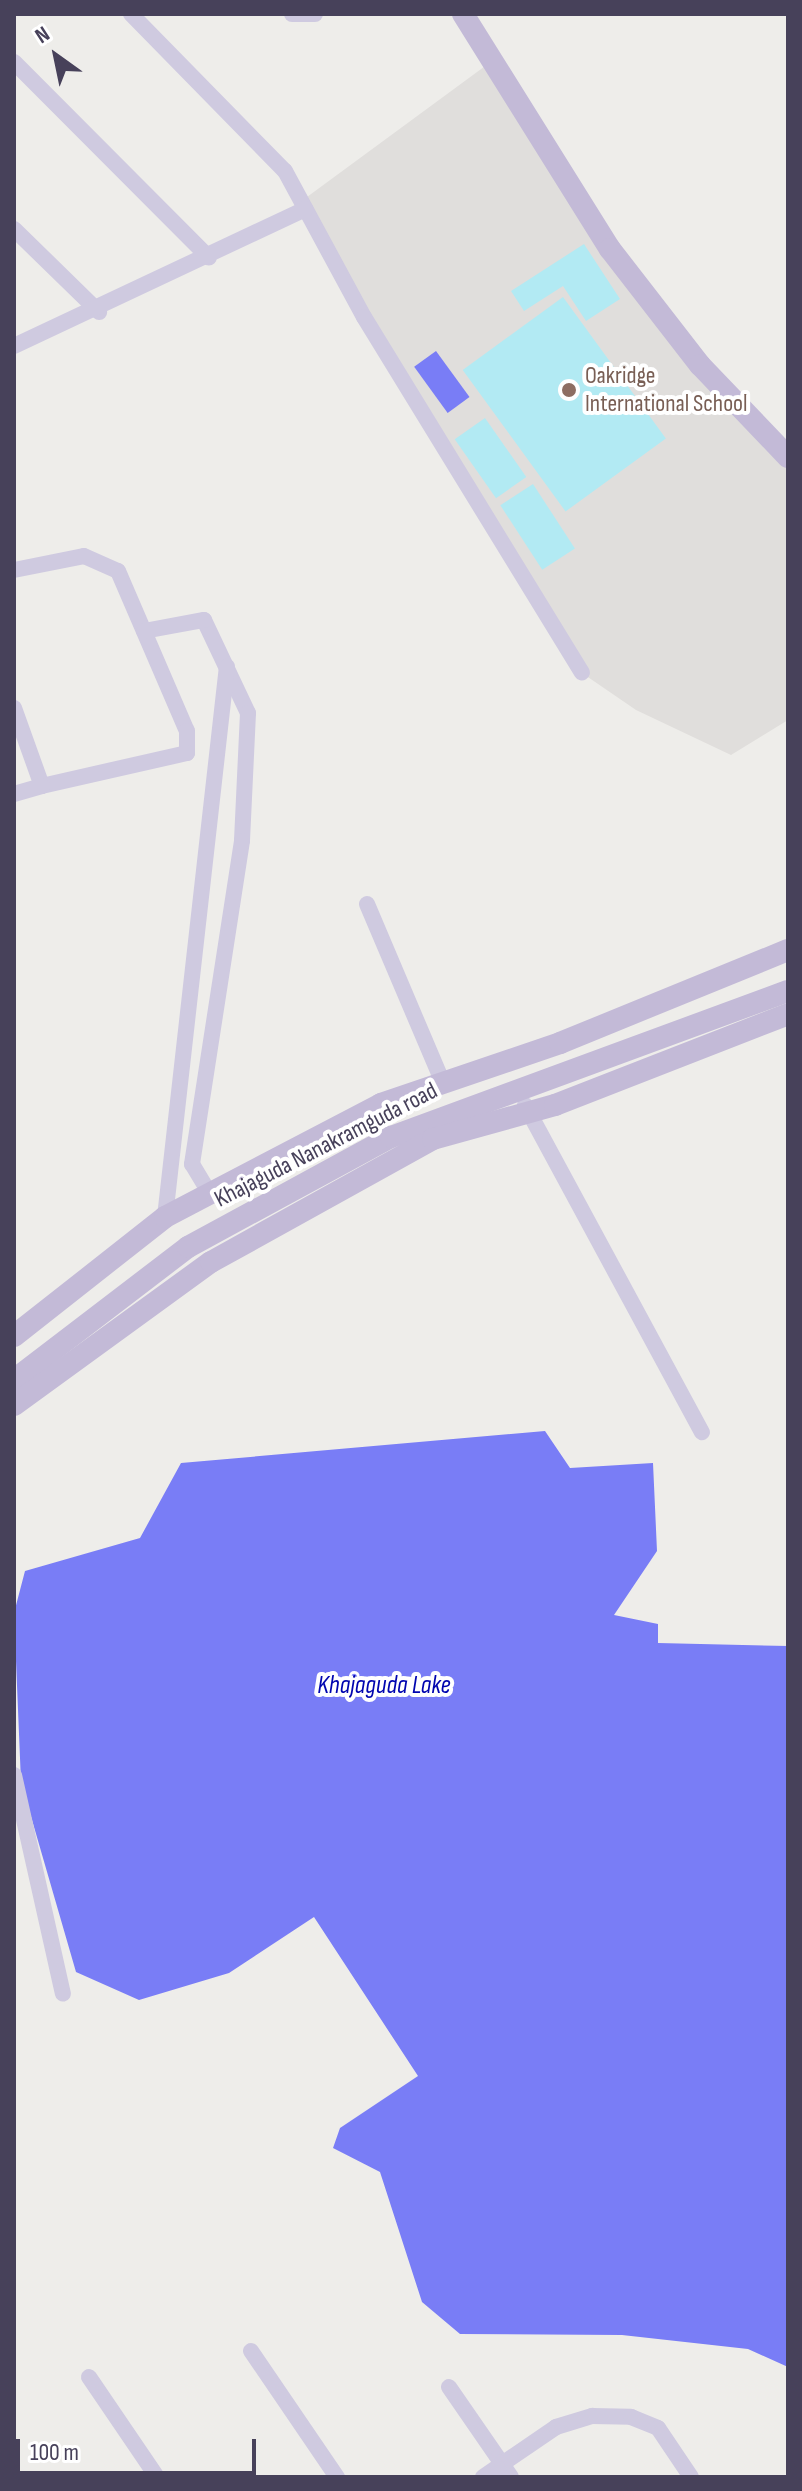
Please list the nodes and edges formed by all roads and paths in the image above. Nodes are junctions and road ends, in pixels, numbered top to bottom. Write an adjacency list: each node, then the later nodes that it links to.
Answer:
1 (131, 14): 6 (street)
2 (292, 14): 3 (street)
3 (315, 14)
4 (463, 14): 11 (main road)
5 (14, 62): 8 (street)
6 (305, 209): 8 (street); 15 (street)
7 (14, 229): 9 (street)
8 (209, 258): 9 (street)
9 (99, 312): 10 (street)
10 (14, 346)
11 (788, 457)
12 (14, 570): 13 (street)
13 (146, 634): 14 (street); 17 (street)
14 (227, 664): 28 (street); 29 (street)
15 (582, 673)
16 (14, 708): 17 (street)
17 (42, 786): 18 (street)
18 (14, 794)
19 (367, 904): 23 (street)
20 (788, 950): 23 (main road, Khajaguda Nanakramguda road)
21 (788, 991): 24 (main road, Khajaguda Nanakramguda road)
22 (788, 1014): 25 (main road)
23 (441, 1078): 28 (main road, Khajaguda Nanakramguda road)
24 (517, 1090): 25 (street); 26 (main road, Khajaguda Nanakramguda road)
25 (529, 1111): 27 (main road); 33 (street)
26 (347, 1160): 27 (main road); 31 (main road, Khajaguda Nanakramguda road)
27 (356, 1182): 32 (main road)
28 (210, 1194): 29 (main road, Khajaguda Nanakramguda road)
29 (165, 1217): 30 (main road, Khajaguda Nanakramguda road)
30 (14, 1336)
31 (14, 1380)
32 (14, 1405)
33 (702, 1432)
34 (15, 1771): 35 (street)
35 (63, 1994)
36 (251, 2351): 41 (street)
37 (89, 2377): 40 (street)
38 (449, 2387): 39 (street)
39 (507, 2470): 42 (street); 43 (street)
40 (157, 2477)
41 (337, 2477)
42 (483, 2477)
43 (691, 2477)

